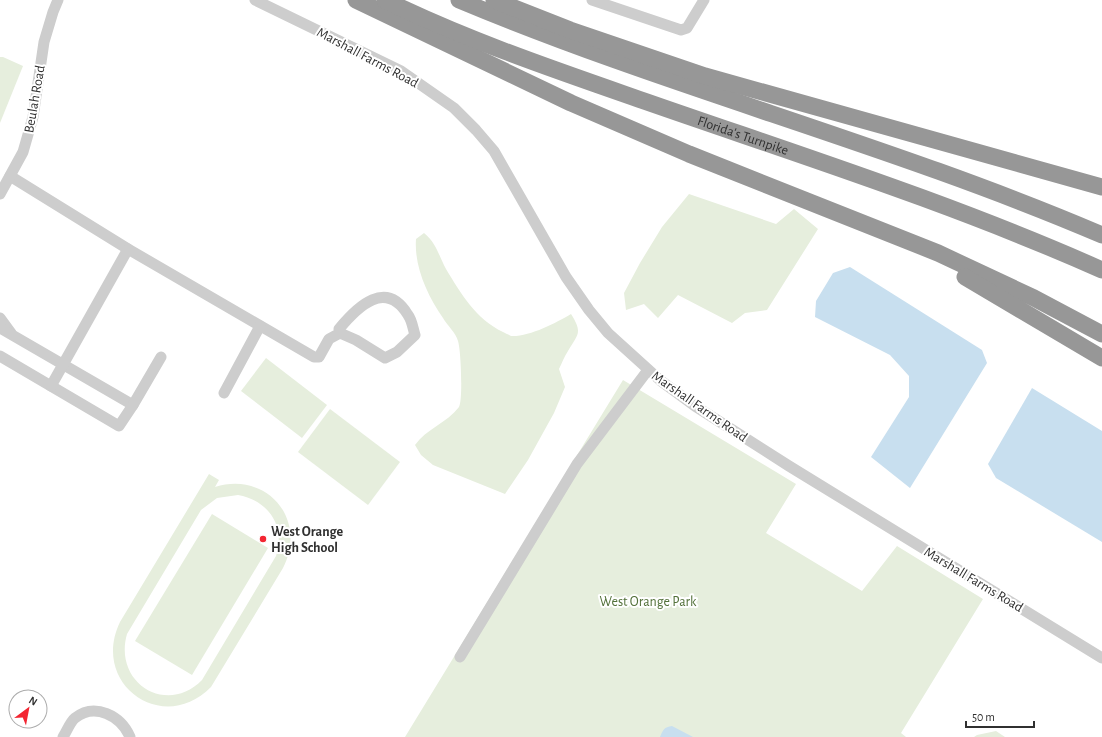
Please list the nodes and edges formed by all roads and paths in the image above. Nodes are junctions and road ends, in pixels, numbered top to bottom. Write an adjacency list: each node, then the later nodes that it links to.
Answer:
1 (58, 0): 10 (street, Beulah Road)
2 (255, 0): 29 (street, Marshall Farms Road)
3 (356, 0): 13 (highway)
4 (385, 0): 18 (highway, Florida's Turnpike)
5 (458, 0): 14 (highway)
6 (494, 0): 11 (highway)
7 (592, 0): 9 (street)
8 (704, 0): 9 (street)
9 (605, 2)
10 (10, 176): 12 (street, Beulah Road); 17 (street)
11 (1102, 187)
12 (0, 194)
13 (810, 201): 23 (highway); 27 (highway)
14 (1045, 210): 15 (highway); 16 (highway)
15 (1102, 228)
16 (1102, 235)
17 (128, 248): 20 (street); 28 (street)
18 (1102, 270)
19 (0, 318): 24 (street)
20 (260, 326): 22 (street); 31 (street)
21 (0, 328): 24 (street)
22 (340, 333): 22 (street)
23 (1102, 334)
24 (12, 335): 28 (street)
25 (0, 356): 30 (street)
26 (161, 357): 32 (street)
27 (1102, 358)
28 (64, 365): 30 (street); 32 (street)
29 (648, 370): 33 (street); 34 (street, Marshall Farms Road)
30 (51, 386): 32 (street)
31 (224, 393)
32 (134, 405)
33 (460, 657)
34 (1102, 658)
35 (63, 737): 36 (street)
36 (130, 737)

